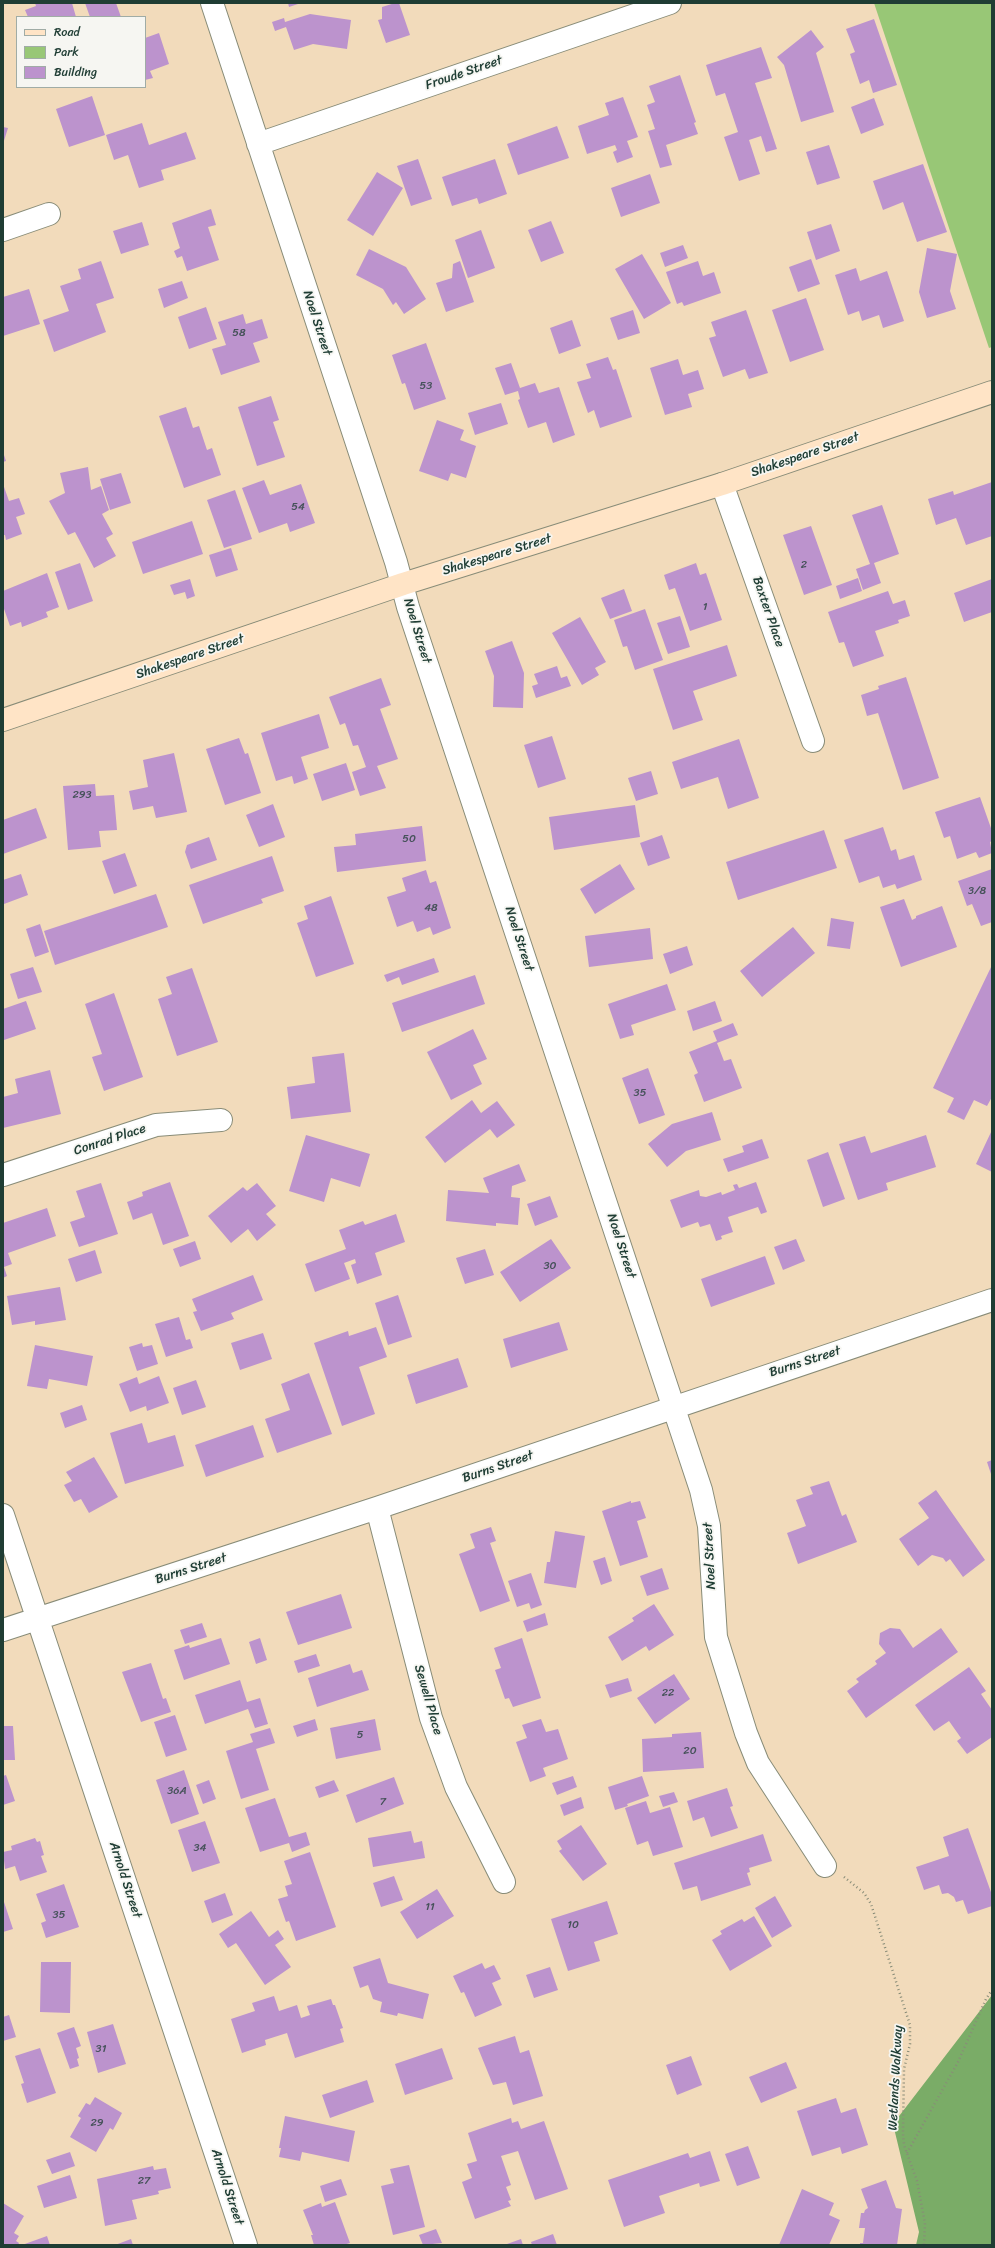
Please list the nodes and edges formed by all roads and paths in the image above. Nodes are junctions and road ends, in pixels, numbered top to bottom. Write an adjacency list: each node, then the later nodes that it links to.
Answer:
1 (212, 3): 3 (street, Noel Street)
2 (670, 3): 3 (street, Froude Street)
3 (258, 144): 8 (street, Noel Street)
4 (49, 214): 5 (street)
5 (3, 230)
6 (992, 392): 7 (street, Shakespeare Street)
7 (722, 484): 8 (street, Shakespeare Street); 10 (street, Baxter Place)
8 (403, 584): 9 (street, Shakespeare Street); 14 (street, Noel Street)
9 (3, 720)
10 (813, 741)
11 (221, 1120): 12 (street, Conrad Place)
12 (3, 1175)
13 (992, 1300): 14 (street, Burns Street)
14 (674, 1406): 15 (street, Burns Street); 19 (street, Noel Street)
15 (377, 1508): 17 (street, Burns Street); 20 (street, Sewell Place)
16 (3, 1515): 17 (street, Arnold Street)
17 (38, 1619): 18 (street, Burns Street); 23 (street, Arnold Street)
18 (3, 1630)
19 (825, 1866): 22 (path, Wetlands Walkway)
20 (504, 1882)
21 (992, 1990): 22 (path)
22 (907, 2154): 24 (path, Wetlands Walkway)
23 (246, 2245)
24 (924, 2245)

